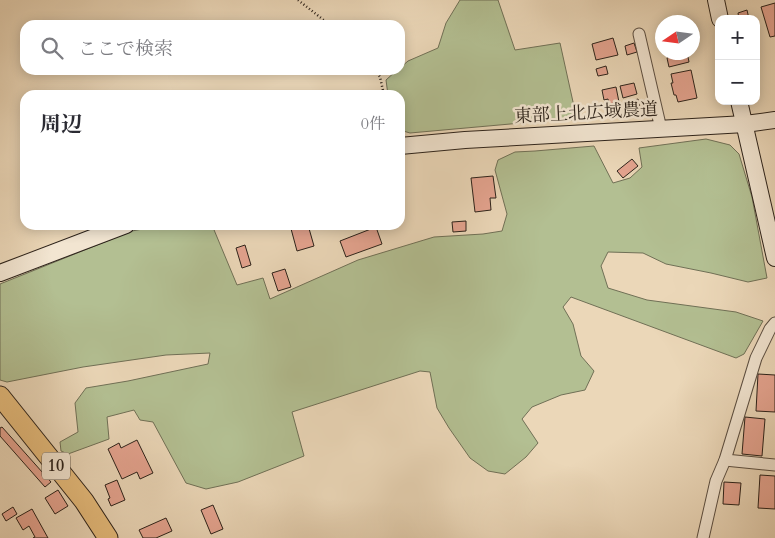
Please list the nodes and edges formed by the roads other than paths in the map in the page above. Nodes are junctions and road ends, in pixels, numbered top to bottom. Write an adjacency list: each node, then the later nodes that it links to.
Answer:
1 (716, 0): 2 (street)
2 (719, 15)
3 (639, 34): 7 (street)
4 (740, 105): 6 (street)
5 (775, 120): 6 (street, 東部上北広域農道)
6 (744, 124): 7 (street, 東部上北広域農道); 10 (street)
7 (661, 129): 8 (street, 東部上北広域農道)
8 (405, 146)
9 (113, 230): 11 (street)
10 (775, 258)
11 (0, 273)
12 (775, 323): 14 (street)
13 (0, 396): 16 (main road, 10)
14 (725, 460): 15 (street); 17 (street)
15 (775, 465)
16 (108, 538)
17 (703, 538)

